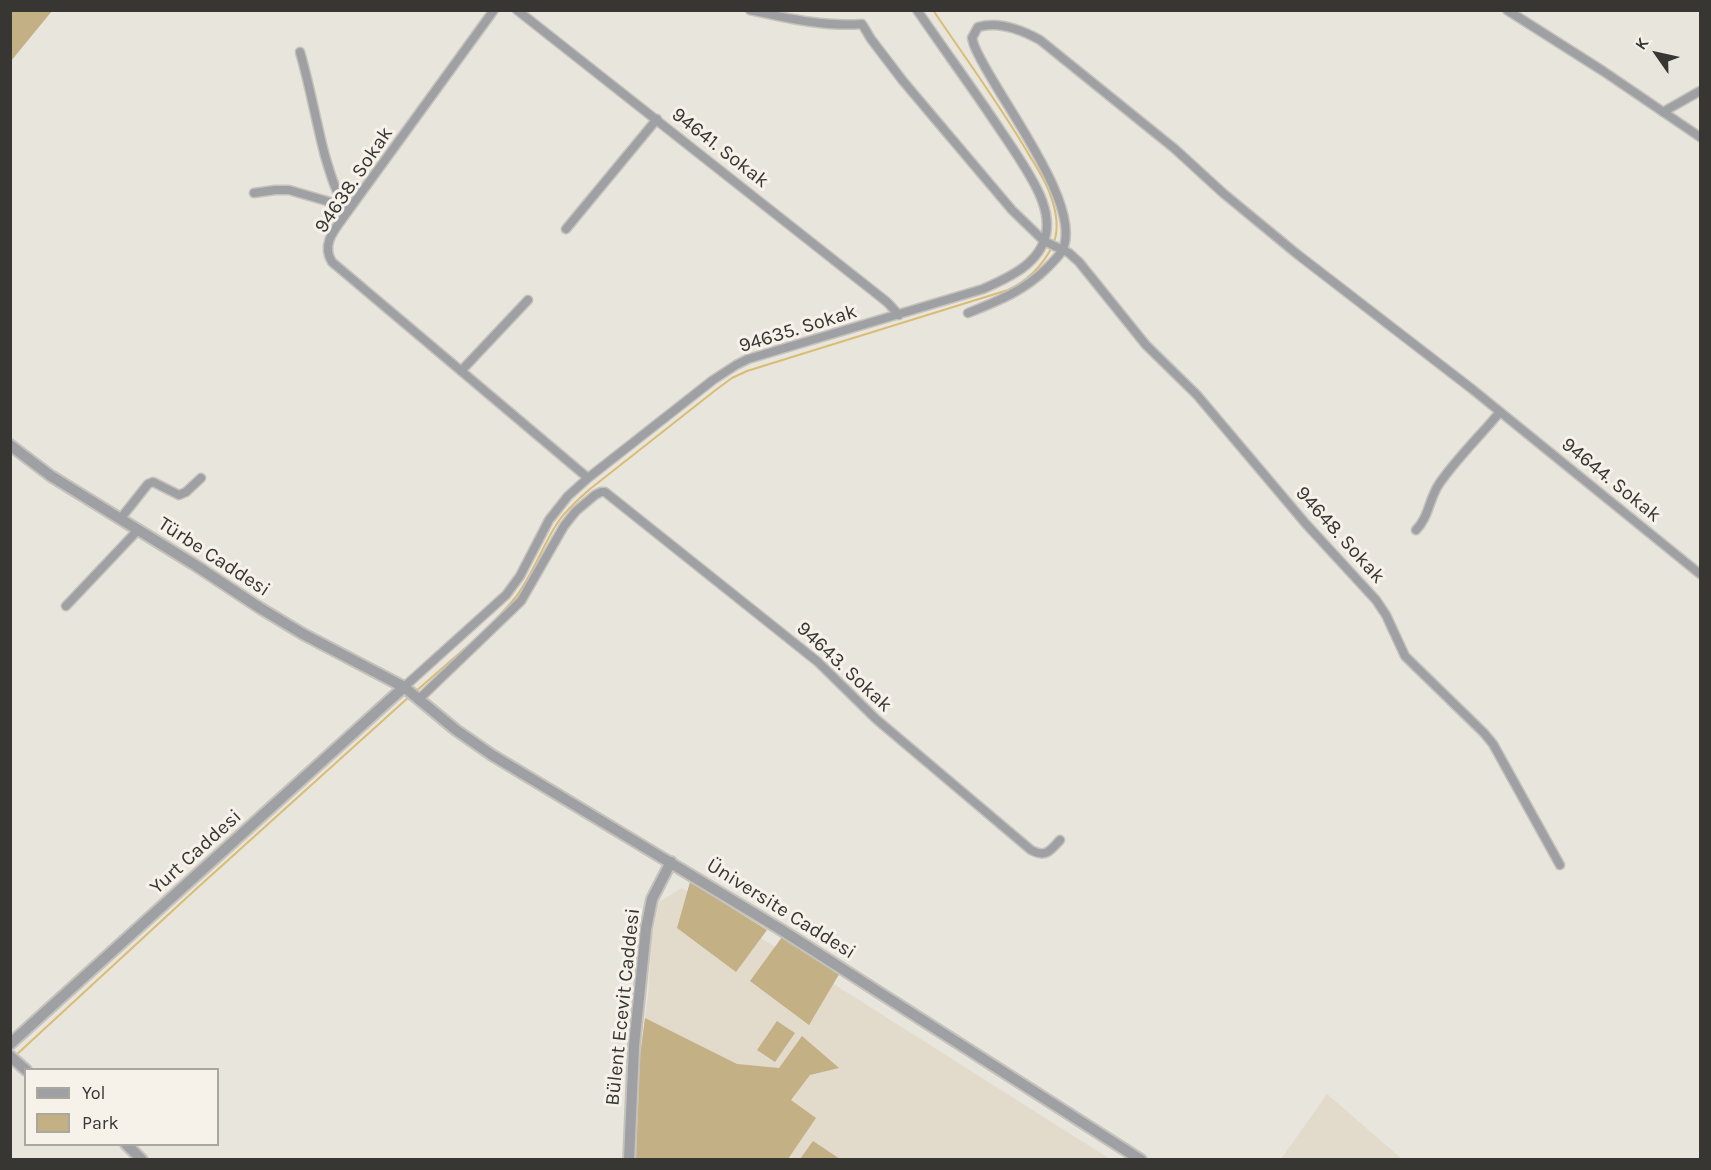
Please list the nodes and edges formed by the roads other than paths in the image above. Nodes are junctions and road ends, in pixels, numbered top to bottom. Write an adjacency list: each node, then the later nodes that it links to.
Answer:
1 (494, 10): 12 (street, 94638. Sokak)
2 (518, 10): 9 (street, 94641. Sokak)
3 (750, 10): 14 (street)
4 (917, 10): 14 (street)
5 (1508, 10): 8 (street)
6 (300, 52): 12 (street)
7 (1701, 91): 8 (street)
8 (1663, 112): 10 (street)
9 (657, 119): 13 (street); 18 (street, 94641. Sokak)
10 (1701, 137)
11 (254, 193): 12 (street)
12 (346, 208): 19 (street, 94638. Sokak)
13 (566, 229)
14 (1044, 241): 15 (street, 94648. Sokak); 18 (street, 94635. Sokak)
15 (1062, 249): 17 (street); 20 (street, 94644. Sokak); 33 (street, 94648. Sokak)
16 (528, 300): 19 (street)
17 (968, 313)
18 (899, 315): 23 (street, 94635. Sokak)
19 (461, 370): 23 (street, 94638. Sokak)
20 (1500, 412): 26 (street); 27 (street, 94644. Sokak)
21 (10, 445): 24 (street, Türbe Caddesi)
22 (201, 478): 24 (street)
23 (588, 478): 29 (street, 94635. Sokak)
24 (121, 518): 25 (street, Türbe Caddesi)
25 (138, 530): 28 (street); 29 (street, Türbe Caddesi)
26 (1416, 530)
27 (1701, 574)
28 (66, 606)
29 (404, 687): 30 (street, Üniversite Caddesi); 34 (street, Yurt Caddesi)
30 (418, 700): 31 (street, 94643. Sokak); 32 (street, Üniversite Caddesi)
31 (1060, 840)
32 (671, 862): 37 (street, Bülent Ecevit Caddesi); 38 (street, Üniversite Caddesi)
33 (1560, 866)
34 (10, 1044)
35 (128, 1146): 36 (street)
36 (142, 1160)
37 (629, 1160)
38 (1141, 1160)

